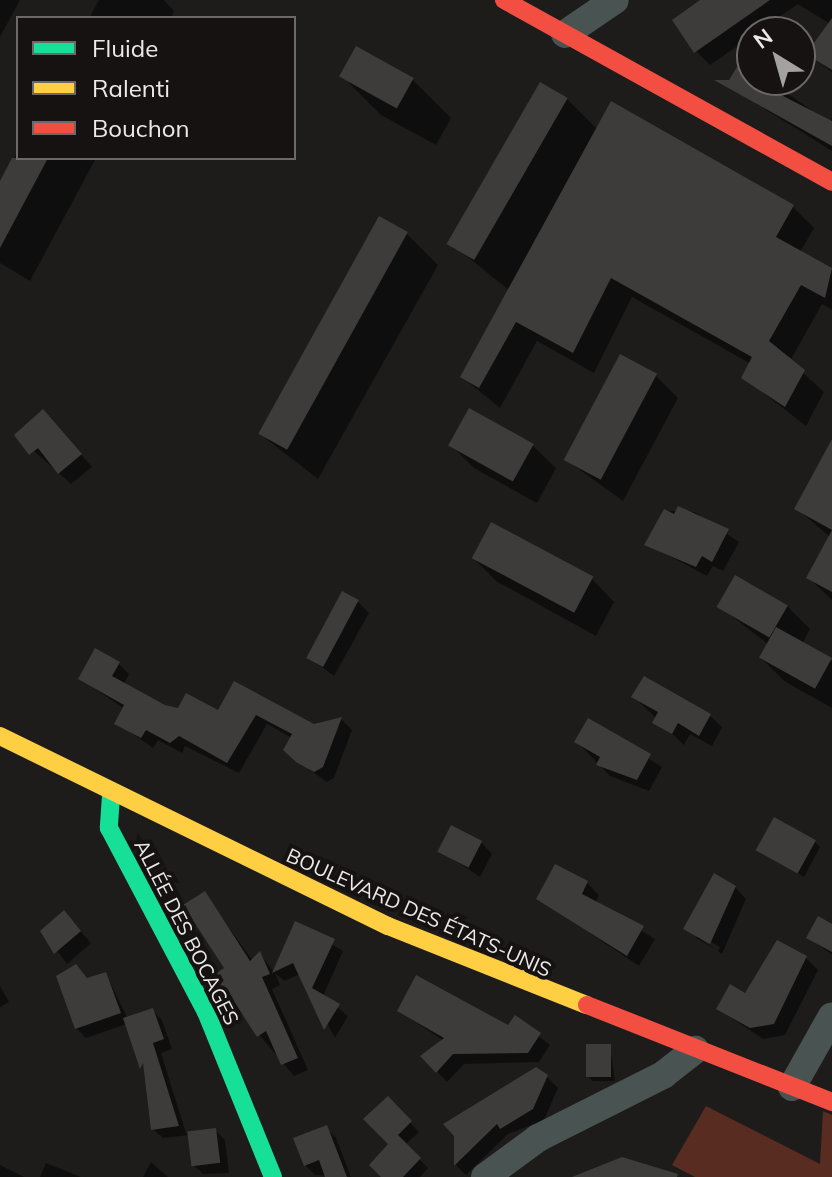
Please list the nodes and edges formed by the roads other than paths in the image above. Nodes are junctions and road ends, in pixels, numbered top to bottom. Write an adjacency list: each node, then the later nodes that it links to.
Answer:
1 (504, 0): 3 (street)
2 (615, 0): 3 (street)
3 (565, 34): 4 (street)
4 (832, 182)
5 (0, 736): 6 (street, BOULEVARD DES ÉTATS-UNIS)
6 (111, 796): 8 (street, BOULEVARD DES ÉTATS-UNIS); 11 (street, ALLÉE DES BOCAGES)
7 (832, 1016): 9 (street)
8 (695, 1050): 9 (street, BOULEVARD DES ÉTATS-UNIS); 12 (street)
9 (792, 1087): 10 (street, BOULEVARD DES ÉTATS-UNIS)
10 (832, 1102)
11 (273, 1177)
12 (485, 1177)

